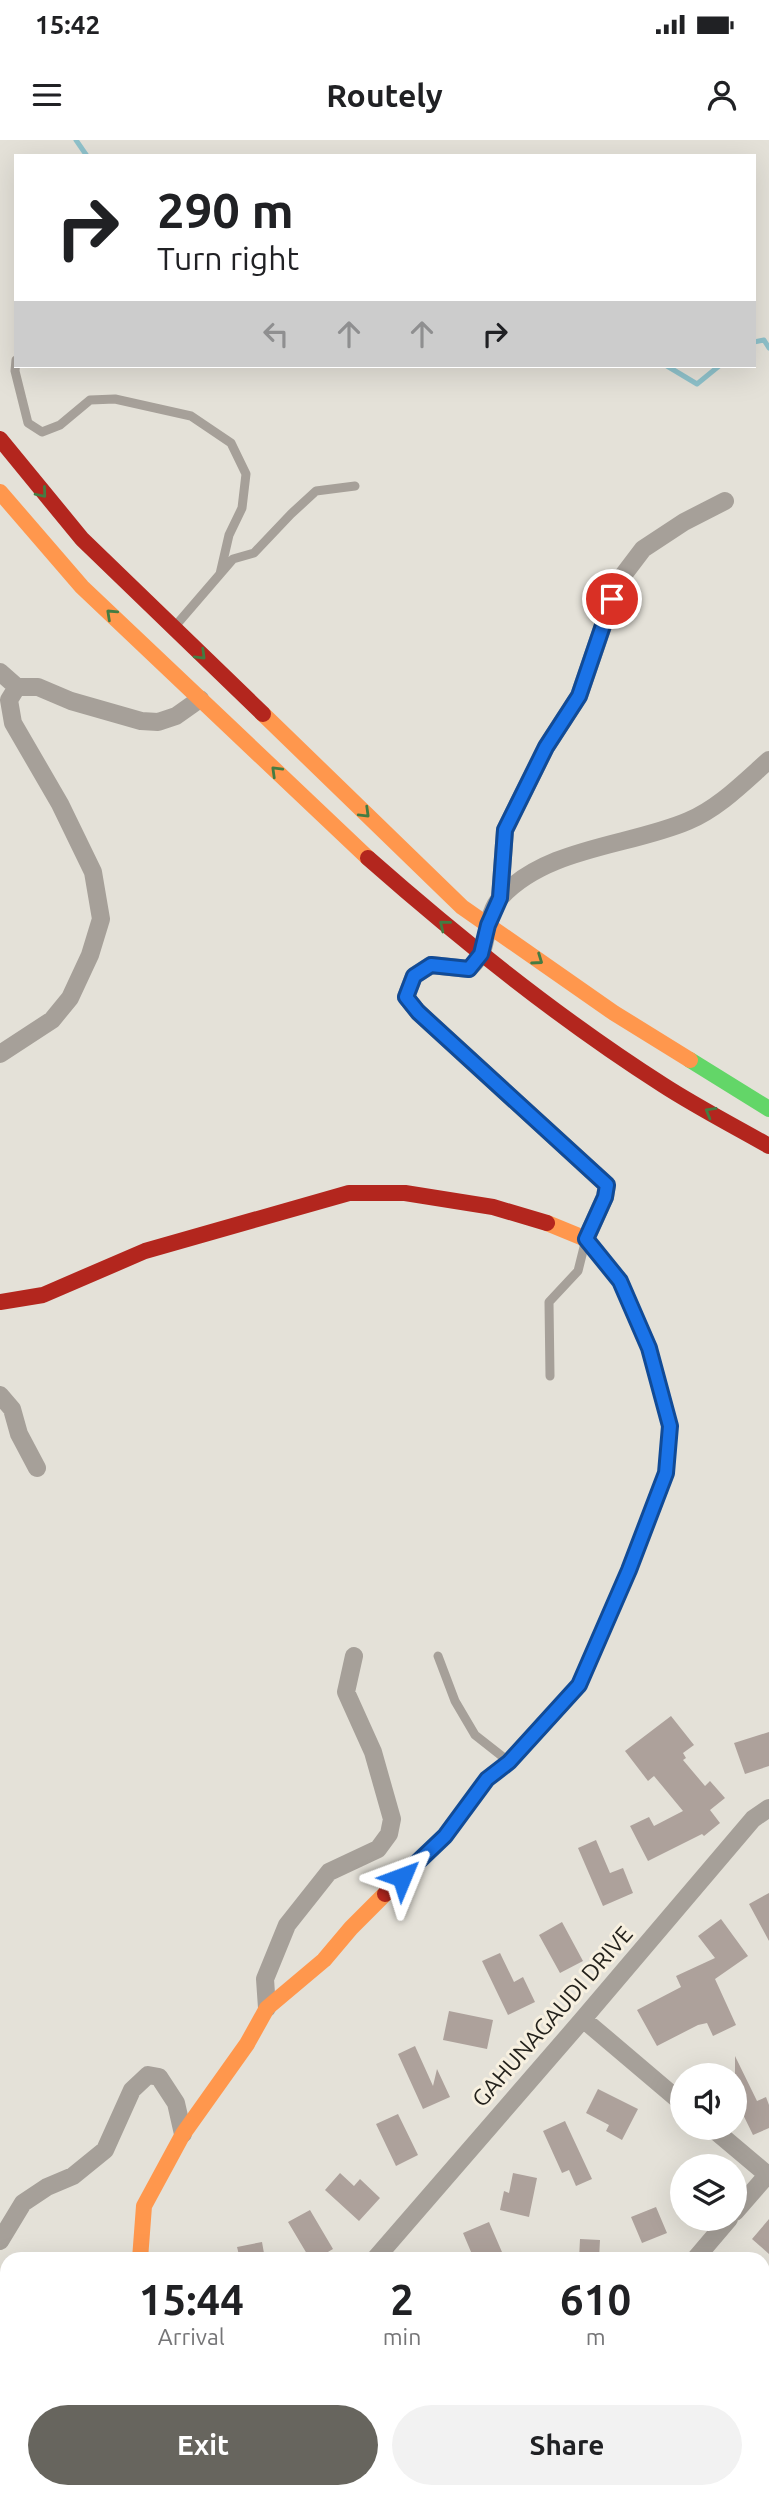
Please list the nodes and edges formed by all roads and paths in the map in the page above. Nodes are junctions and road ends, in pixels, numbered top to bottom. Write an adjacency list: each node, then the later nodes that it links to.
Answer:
1 (15, 368): 6 (lane)
2 (0, 439): 7 (main road, one-way to 7)
3 (355, 486): 6 (lane)
4 (0, 492): 10 (main road, one-way to 4)
5 (724, 500): 12 (street)
6 (220, 574): 7 (lane)
7 (173, 628): 13 (main road, one-way to 13)
8 (0, 672): 9 (street)
9 (18, 687): 10 (street); 15 (street)
10 (200, 699): 14 (main road, one-way to 10)
11 (769, 760): 12 (street)
12 (500, 898): 13 (street)
13 (488, 925): 14 (street); 16 (main road, one-way to 16)
14 (481, 954): 17 (main road, one-way to 14); 18 (street)
15 (0, 1054)
16 (769, 1109)
17 (769, 1146)
18 (586, 1239): 19 (main road); 20 (lane); 25 (main road)
19 (0, 1302)
20 (550, 1376)
21 (0, 1395): 22 (street)
22 (37, 1468)
23 (354, 1656): 27 (street)
24 (438, 1656): 25 (lane)
25 (509, 1762): 27 (main road)
26 (769, 1808): 28 (street, GAHUNAGAUDI DRIVE)
27 (267, 2008): 30 (main road)
28 (583, 2019): 29 (street); 37 (street, GAHUNAGAUDI DRIVE)
29 (670, 2093)
30 (183, 2134): 35 (street); 36 (main road)
31 (726, 2140): 32 (street)
32 (768, 2175): 33 (street)
33 (747, 2199)
34 (719, 2231): 38 (street)
35 (0, 2242)
36 (141, 2252)
37 (380, 2252)
38 (701, 2252)

